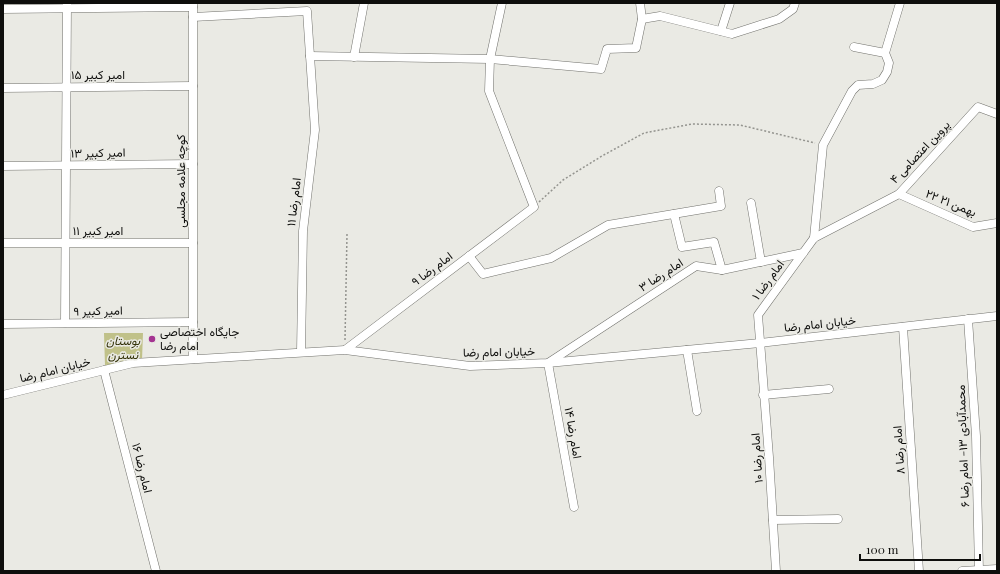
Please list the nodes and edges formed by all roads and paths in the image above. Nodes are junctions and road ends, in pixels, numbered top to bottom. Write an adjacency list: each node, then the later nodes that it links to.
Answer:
1 (364, 3): 16 (street)
2 (502, 3): 17 (street)
3 (640, 3): 11 (street)
4 (730, 3): 12 (street)
5 (795, 3): 12 (street)
6 (900, 3): 14 (street)
7 (193, 5): 8 (street); 10 (street, کوچه علامه مجلسی)
8 (67, 6): 9 (street); 19 (street)
9 (3, 9)
10 (193, 17): 15 (street, امام رضا ۱۱); 18 (street, کوچه علامه مجلسی)
11 (642, 19): 12 (street); 17 (street)
12 (721, 31)
13 (854, 47): 14 (street)
14 (885, 53): 22 (street)
15 (310, 56): 16 (street); 50 (street, امام رضا ۱۱)
16 (354, 56): 17 (street)
17 (490, 59): 29 (street)
18 (193, 86): 19 (street, امیر کبیر ۱۵); 23 (street, کوچه علامه مجلسی)
19 (66, 87): 20 (street, امیر کبیر ۱۵); 25 (street)
20 (3, 88)
21 (997, 114): 27 (street, پروین اعتصامی ۴)
22 (823, 145): 29 (path); 33 (street)
23 (193, 164): 25 (street, امیر کبیر ۱۳); 36 (street, کوچه علامه مجلسی)
24 (3, 166): 25 (street, امیر کبیر ۱۳)
25 (66, 166): 35 (street)
26 (718, 191): 30 (street)
27 (898, 194): 31 (street, ۲۲ بهمن ۲۱); 33 (street, پروین اعتصامی ۴)
28 (751, 203): 39 (street)
29 (534, 207): 38 (street, امام رضا ۹)
30 (674, 214): 38 (street); 40 (street)
31 (997, 223)
32 (347, 234): 48 (path)
33 (814, 238): 37 (street, امام رضا ۱)
34 (3, 243): 35 (street, امیر کبیر ۱۱)
35 (66, 243): 36 (street, امیر کبیر ۱۱); 44 (street)
36 (193, 243): 43 (street, کوچه علامه مجلسی)
37 (803, 253): 39 (street, امام رضا ۳); 47 (street, امام رضا ۱)
38 (469, 256): 48 (street, امام رضا ۹)
39 (761, 262): 40 (street, امام رضا ۳)
40 (722, 270): 52 (street, امام رضا ۳)
41 (997, 316): 42 (street, خیابان امام رضا)
42 (968, 319): 46 (street, خیابان امام رضا); 62 (street, محمدآبادی ۱۳- امام رضا ۶)
43 (193, 322): 44 (street, امیر کبیر ۹); 51 (street, کوچه علامه مجلسی)
44 (65, 323): 45 (street, امیر کبیر ۹)
45 (3, 324)
46 (903, 326): 47 (street, خیابان امام رضا); 65 (street, امام رضا ۸)
47 (760, 343): 49 (street, خیابان امام رضا); 56 (street, امام رضا ۱۰)
48 (345, 350): 50 (street, خیابان امام رضا); 52 (street, خیابان امام رضا)
49 (687, 350): 52 (street, خیابان امام رضا); 57 (street)
50 (301, 352): 51 (street, خیابان امام رضا)
51 (193, 359): 53 (street, خیابان امام رضا)
52 (548, 363): 58 (street, امام رضا ۱۴)
53 (104, 370): 55 (street, خیابان امام رضا); 63 (street, امام رضا ۱۶)
54 (829, 389): 56 (street)
55 (3, 395)
56 (763, 395): 60 (street, امام رضا ۱۰)
57 (697, 411)
58 (574, 506)
59 (838, 519): 60 (street)
60 (773, 520): 64 (street, امام رضا ۱۰)
61 (997, 569): 62 (street)
62 (979, 570): 66 (street)
63 (156, 571)
64 (776, 571)
65 (919, 571)
66 (962, 571)

